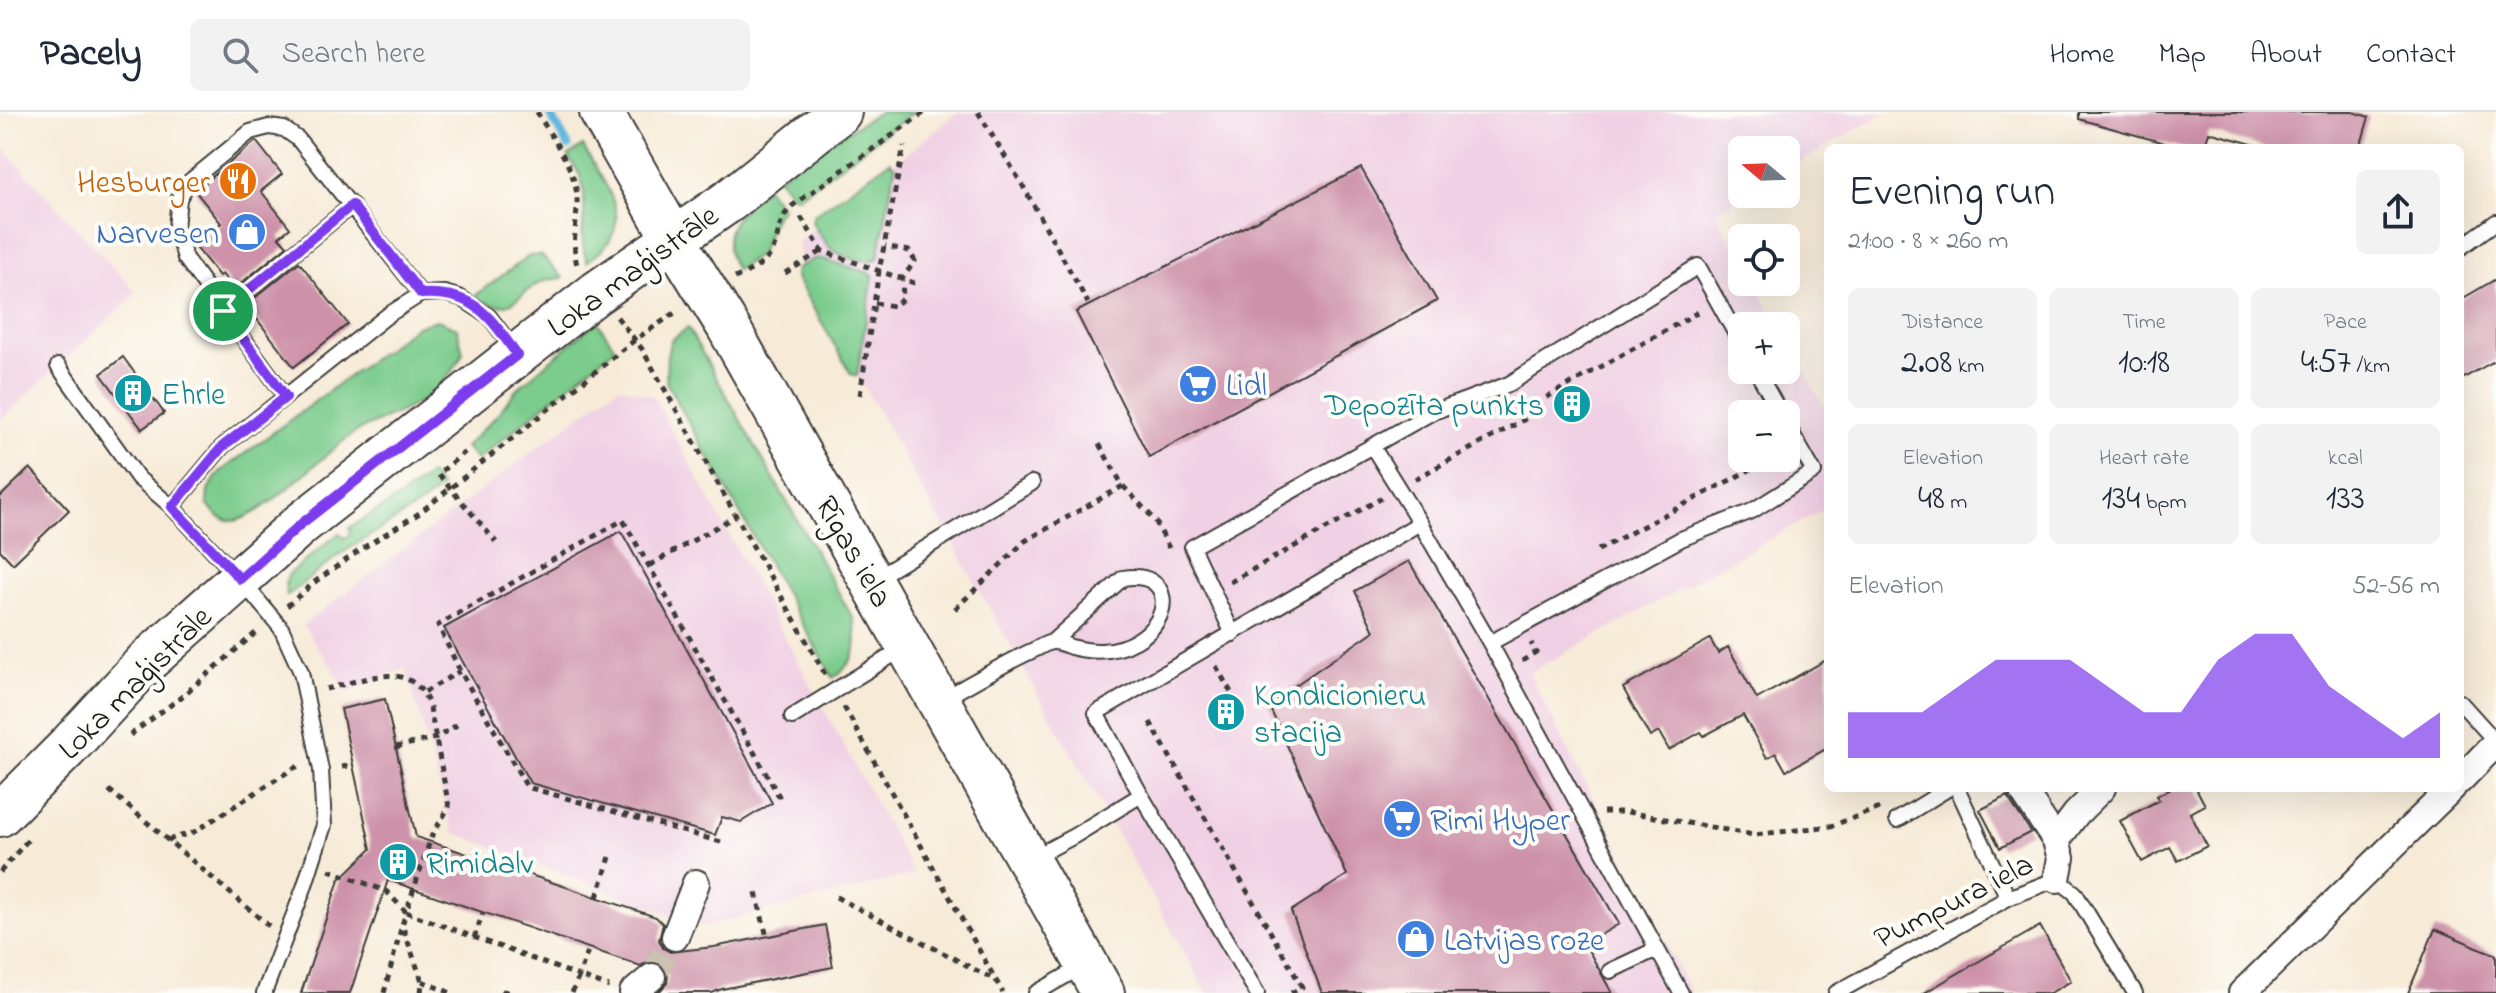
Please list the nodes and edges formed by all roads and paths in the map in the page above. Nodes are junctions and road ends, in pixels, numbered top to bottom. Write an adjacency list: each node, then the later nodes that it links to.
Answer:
1 (537, 112): 19 (path)
2 (601, 112): 11 (main road, Rīgas iela)
3 (840, 112): 11 (main road, Loka maģistrāle)
4 (925, 112): 8 (path)
5 (978, 112): 22 (path)
6 (904, 146): 13 (path)
7 (352, 205): 20 (lane); 23 (lane); 23 (lane)
8 (792, 206)
9 (801, 217): 14 (path)
10 (2496, 222): 12 (lane)
11 (673, 238): 19 (main road, Loka maģistrāle); 46 (main road, Rīgas iela)
12 (2464, 245)
13 (885, 246): 15 (path); 17 (path)
14 (822, 251): 15 (path); 16 (path)
15 (879, 271): 17 (path); 21 (path)
16 (785, 273)
17 (902, 279): 18 (path); 21 (path)
18 (920, 285)
19 (596, 293): 26 (main road, Loka maģistrāle)
20 (421, 294): 26 (lane); 29 (lane)
21 (875, 303): 28 (path)
22 (1088, 303)
23 (223, 311): 29 (lane)
24 (1728, 320): 31 (lane)
25 (642, 349): 37 (path)
26 (517, 355): 45 (main road, Loka maģistrāle)
27 (58, 366): 38 (lane)
28 (860, 395)
29 (286, 397): 38 (lane)
30 (1099, 444): 36 (path)
31 (1372, 446): 40 (lane); 49 (lane)
32 (1800, 448): 51 (lane)
33 (465, 452): 37 (path)
34 (1746, 472): 42 (path)
35 (1032, 483): 46 (lane)
36 (1123, 486): 43 (path); 47 (path)
37 (451, 488): 41 (path); 48 (path)
38 (172, 507): 45 (lane)
39 (736, 516): 44 (path)
40 (1420, 523): 49 (lane); 51 (lane)
41 (496, 542)
42 (1598, 550)
43 (1173, 555)
44 (650, 566): 53 (path); 74 (path)
45 (240, 579): 48 (lane); 78 (main road, Loka maģistrāle)
46 (872, 581): 52 (main road, Rīgas iela)
47 (955, 609)
48 (273, 618): 55 (lane); 62 (path)
49 (1233, 634): 73 (lane)
50 (1052, 642): 50 (lane); 56 (lane)
51 (1490, 643): 76 (lane)
52 (909, 645): 56 (main road, Rīgas iela); 58 (lane)
53 (460, 671): 54 (path); 81 (path)
54 (425, 692): 55 (path); 61 (path)
55 (306, 694): 65 (lane)
56 (940, 701): 83 (main road, Rīgas iela)
57 (2464, 706): 63 (lane)
58 (792, 717)
59 (1150, 722): 116 (path)
60 (457, 725): 61 (path)
61 (436, 738): 64 (path); 92 (path)
62 (122, 741)
63 (2496, 742): 66 (street)
64 (396, 747)
65 (318, 759): 79 (path); 84 (lane)
66 (2464, 776)
67 (109, 790): 79 (path)
68 (1943, 792): 75 (lane)
69 (1959, 792): 91 (lane)
70 (2024, 792): 80 (street)
71 (2098, 792): 80 (street)
72 (2448, 792): 120 (street)
73 (1141, 795): 83 (lane); 115 (lane)
74 (780, 798)
75 (1929, 801): 76 (path); 77 (lane)
76 (1582, 812): 100 (lane)
77 (1897, 820)
78 (15, 827): 85 (path)
79 (167, 840): 98 (path)
80 (2056, 841): 86 (street)
81 (721, 842)
82 (611, 854): 89 (path)
83 (1029, 860): 103 (main road, Rīgas iela)
84 (312, 864): 92 (path); 98 (lane)
85 (0, 872)
86 (2057, 879): 91 (lane, Pumpura iela); 119 (lane, Pumpura iela)
87 (696, 883): 95 (street)
88 (756, 893): 96 (path)
89 (597, 897)
90 (836, 897): 104 (path)
91 (2008, 898): 118 (lane, Pumpura iela)
92 (406, 912): 94 (path); 97 (path)
93 (483, 913): 97 (path)
94 (402, 925): 105 (path); 108 (path)
95 (675, 937)
96 (767, 937)
97 (474, 938): 102 (path)
98 (285, 940): 107 (lane)
99 (589, 948): 102 (path)
100 (1657, 949): 101 (lane); 117 (lane)
101 (1610, 971)
102 (579, 976): 106 (path); 113 (path)
103 (1095, 978): 114 (lane)
104 (996, 980)
105 (422, 981): 109 (path); 110 (path)
106 (633, 986)
107 (264, 993)
108 (384, 993)
109 (421, 993)
110 (451, 993)
111 (503, 993): 112 (path)
112 (509, 993)
113 (572, 993)
114 (1036, 993)
115 (1257, 993)
116 (1291, 993)
117 (1681, 993)
118 (1836, 993)
119 (2135, 993)
120 (2242, 993)

